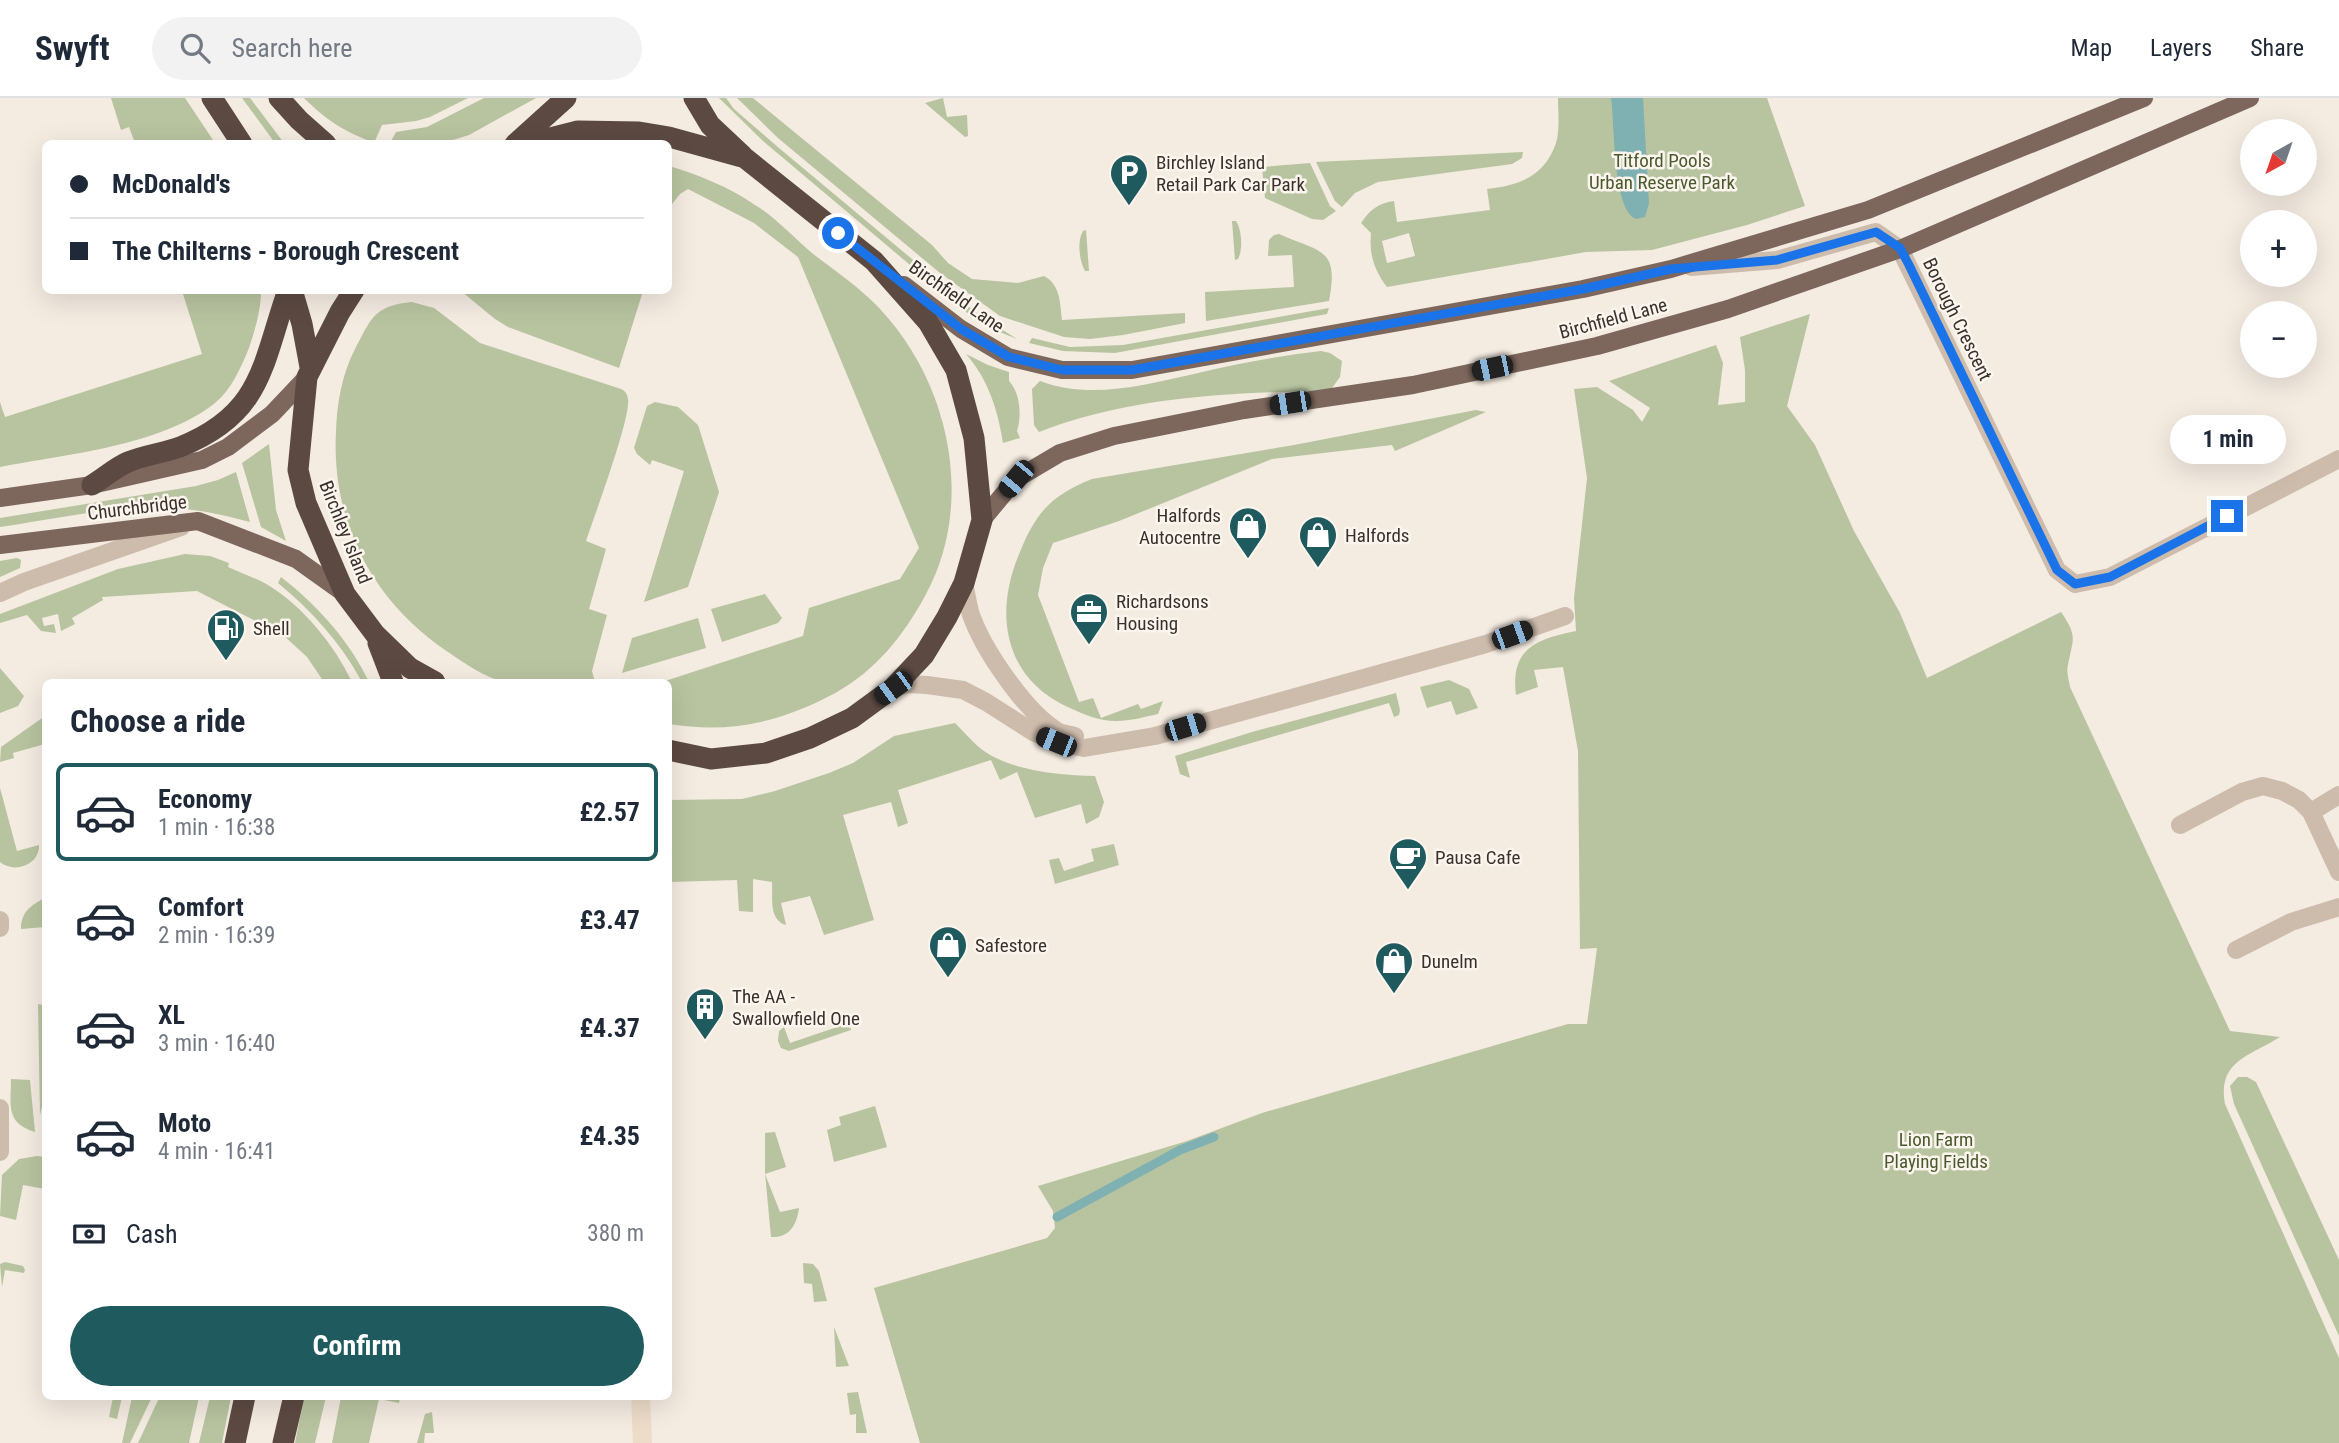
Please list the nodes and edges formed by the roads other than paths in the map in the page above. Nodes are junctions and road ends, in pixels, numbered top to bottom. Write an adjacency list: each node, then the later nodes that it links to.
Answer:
1 (212, 98): 7 (highway)
2 (279, 98): 8 (highway)
3 (566, 98): 9 (highway)
4 (694, 98): 11 (highway)
5 (2144, 98): 14 (main road, Birchfield Lane)
6 (2249, 98): 12 (main road, Birchfield Lane)
7 (239, 140)
8 (322, 140)
9 (519, 140)
10 (543, 140): 11 (highway)
11 (745, 158): 13 (highway)
12 (1900, 248): 14 (street, Borough Crescent); 19 (street, Borough Crescent); 22 (main road, Birchfield Lane)
13 (881, 268): 14 (main road, Birchfield Lane); 22 (highway)
14 (1671, 269)
15 (289, 294): 20 (highway)
16 (291, 294): 18 (highway)
17 (352, 294): 18 (highway, Birchley Island)
18 (309, 372): 20 (main road, Churchbridge); 27 (highway, Birchley Island)
19 (2339, 459)
20 (92, 485): 21 (main road, Churchbridge)
21 (0, 498)
22 (982, 520): 25 (highway)
23 (198, 521): 24 (main road, Churchbridge); 26 (street); 27 (main road, Churchbridge)
24 (0, 545)
25 (964, 583): 32 (highway); 33 (street)
26 (0, 593)
27 (345, 594): 29 (highway, Birchley Island)
28 (1565, 615): 33 (street)
29 (374, 634): 30 (highway); 31 (highway, Birchley Island)
30 (392, 679)
31 (430, 679)
32 (893, 688): 33 (street); 35 (highway)
33 (1109, 743)
34 (672, 751): 35 (highway)
35 (711, 759): 36 (highway)
36 (672, 763)
37 (2339, 794): 38 (street)
38 (2311, 812): 39 (street); 40 (street)
39 (2180, 825)
40 (2339, 872)
41 (2337, 908): 44 (street)
42 (0, 920): 43 (street)
43 (0, 928)
44 (2236, 950)
45 (0, 1108): 46 (street)
46 (0, 1152)
47 (245, 1400): 49 (highway)
48 (293, 1400): 50 (highway)
49 (235, 1443)
50 (283, 1443)

